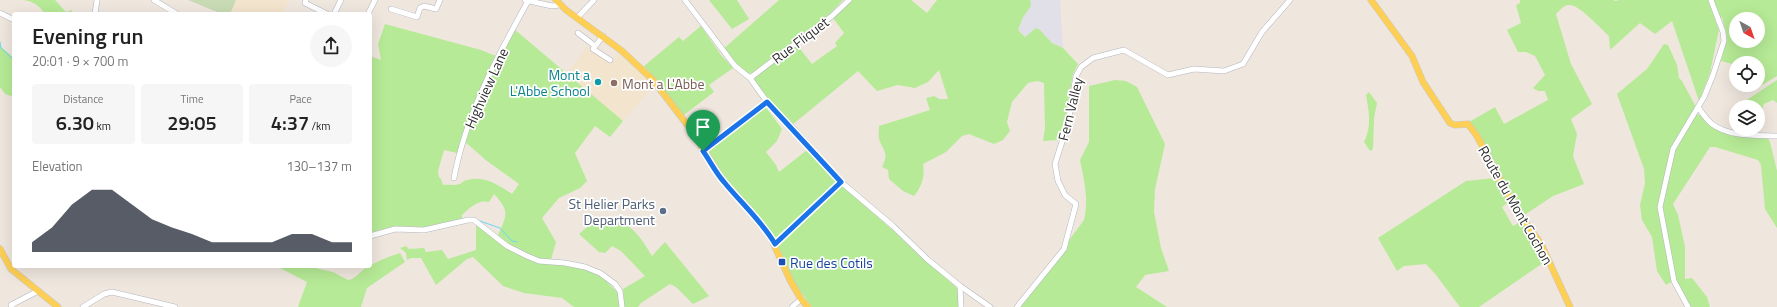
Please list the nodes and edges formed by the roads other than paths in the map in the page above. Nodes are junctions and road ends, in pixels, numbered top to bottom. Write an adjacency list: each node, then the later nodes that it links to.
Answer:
1 (97, 0): 16 (street)
2 (154, 0): 17 (street)
3 (306, 0): 18 (street)
4 (341, 0): 19 (street)
5 (375, 0): 20 (street)
6 (440, 0): 15 (street)
7 (526, 0): 14 (street); 33 (street, Highview Lane)
8 (594, 0): 22 (street)
9 (685, 0): 28 (street)
10 (849, 0): 28 (street, Rue Fliquet)
11 (1290, 0): 50 (street, Fern Valley)
12 (1371, 0): 51 (main road, Route du Mont Cochon)
13 (1711, 0): 30 (street)
14 (558, 2): 22 (main road)
15 (391, 9)
16 (94, 12)
17 (174, 12)
18 (323, 12)
19 (335, 12)
20 (369, 12)
21 (0, 13): 23 (street)
22 (577, 18): 25 (main road)
23 (12, 19)
24 (578, 33): 26 (street)
25 (603, 36): 26 (street); 32 (main road)
26 (596, 46): 27 (street)
27 (610, 60)
28 (750, 78): 29 (street)
29 (767, 102): 32 (street); 34 (street)
30 (1698, 107): 31 (street); 52 (street)
31 (1777, 136)
32 (703, 151): 36 (main road)
33 (454, 178)
34 (841, 182): 36 (street); 38 (street)
35 (372, 235): 45 (street)
36 (775, 244): 40 (main road)
37 (0, 249): 39 (main road)
38 (960, 286): 48 (street); 49 (street)
39 (38, 291): 41 (street); 42 (main road)
40 (800, 299): 46 (street); 47 (main road)
41 (12, 307)
42 (58, 307)
43 (83, 307): 44 (street)
44 (175, 307)
45 (622, 307)
46 (792, 307)
47 (808, 307)
48 (961, 307)
49 (990, 307)
50 (1017, 307)
51 (1570, 307)
52 (1688, 307)

